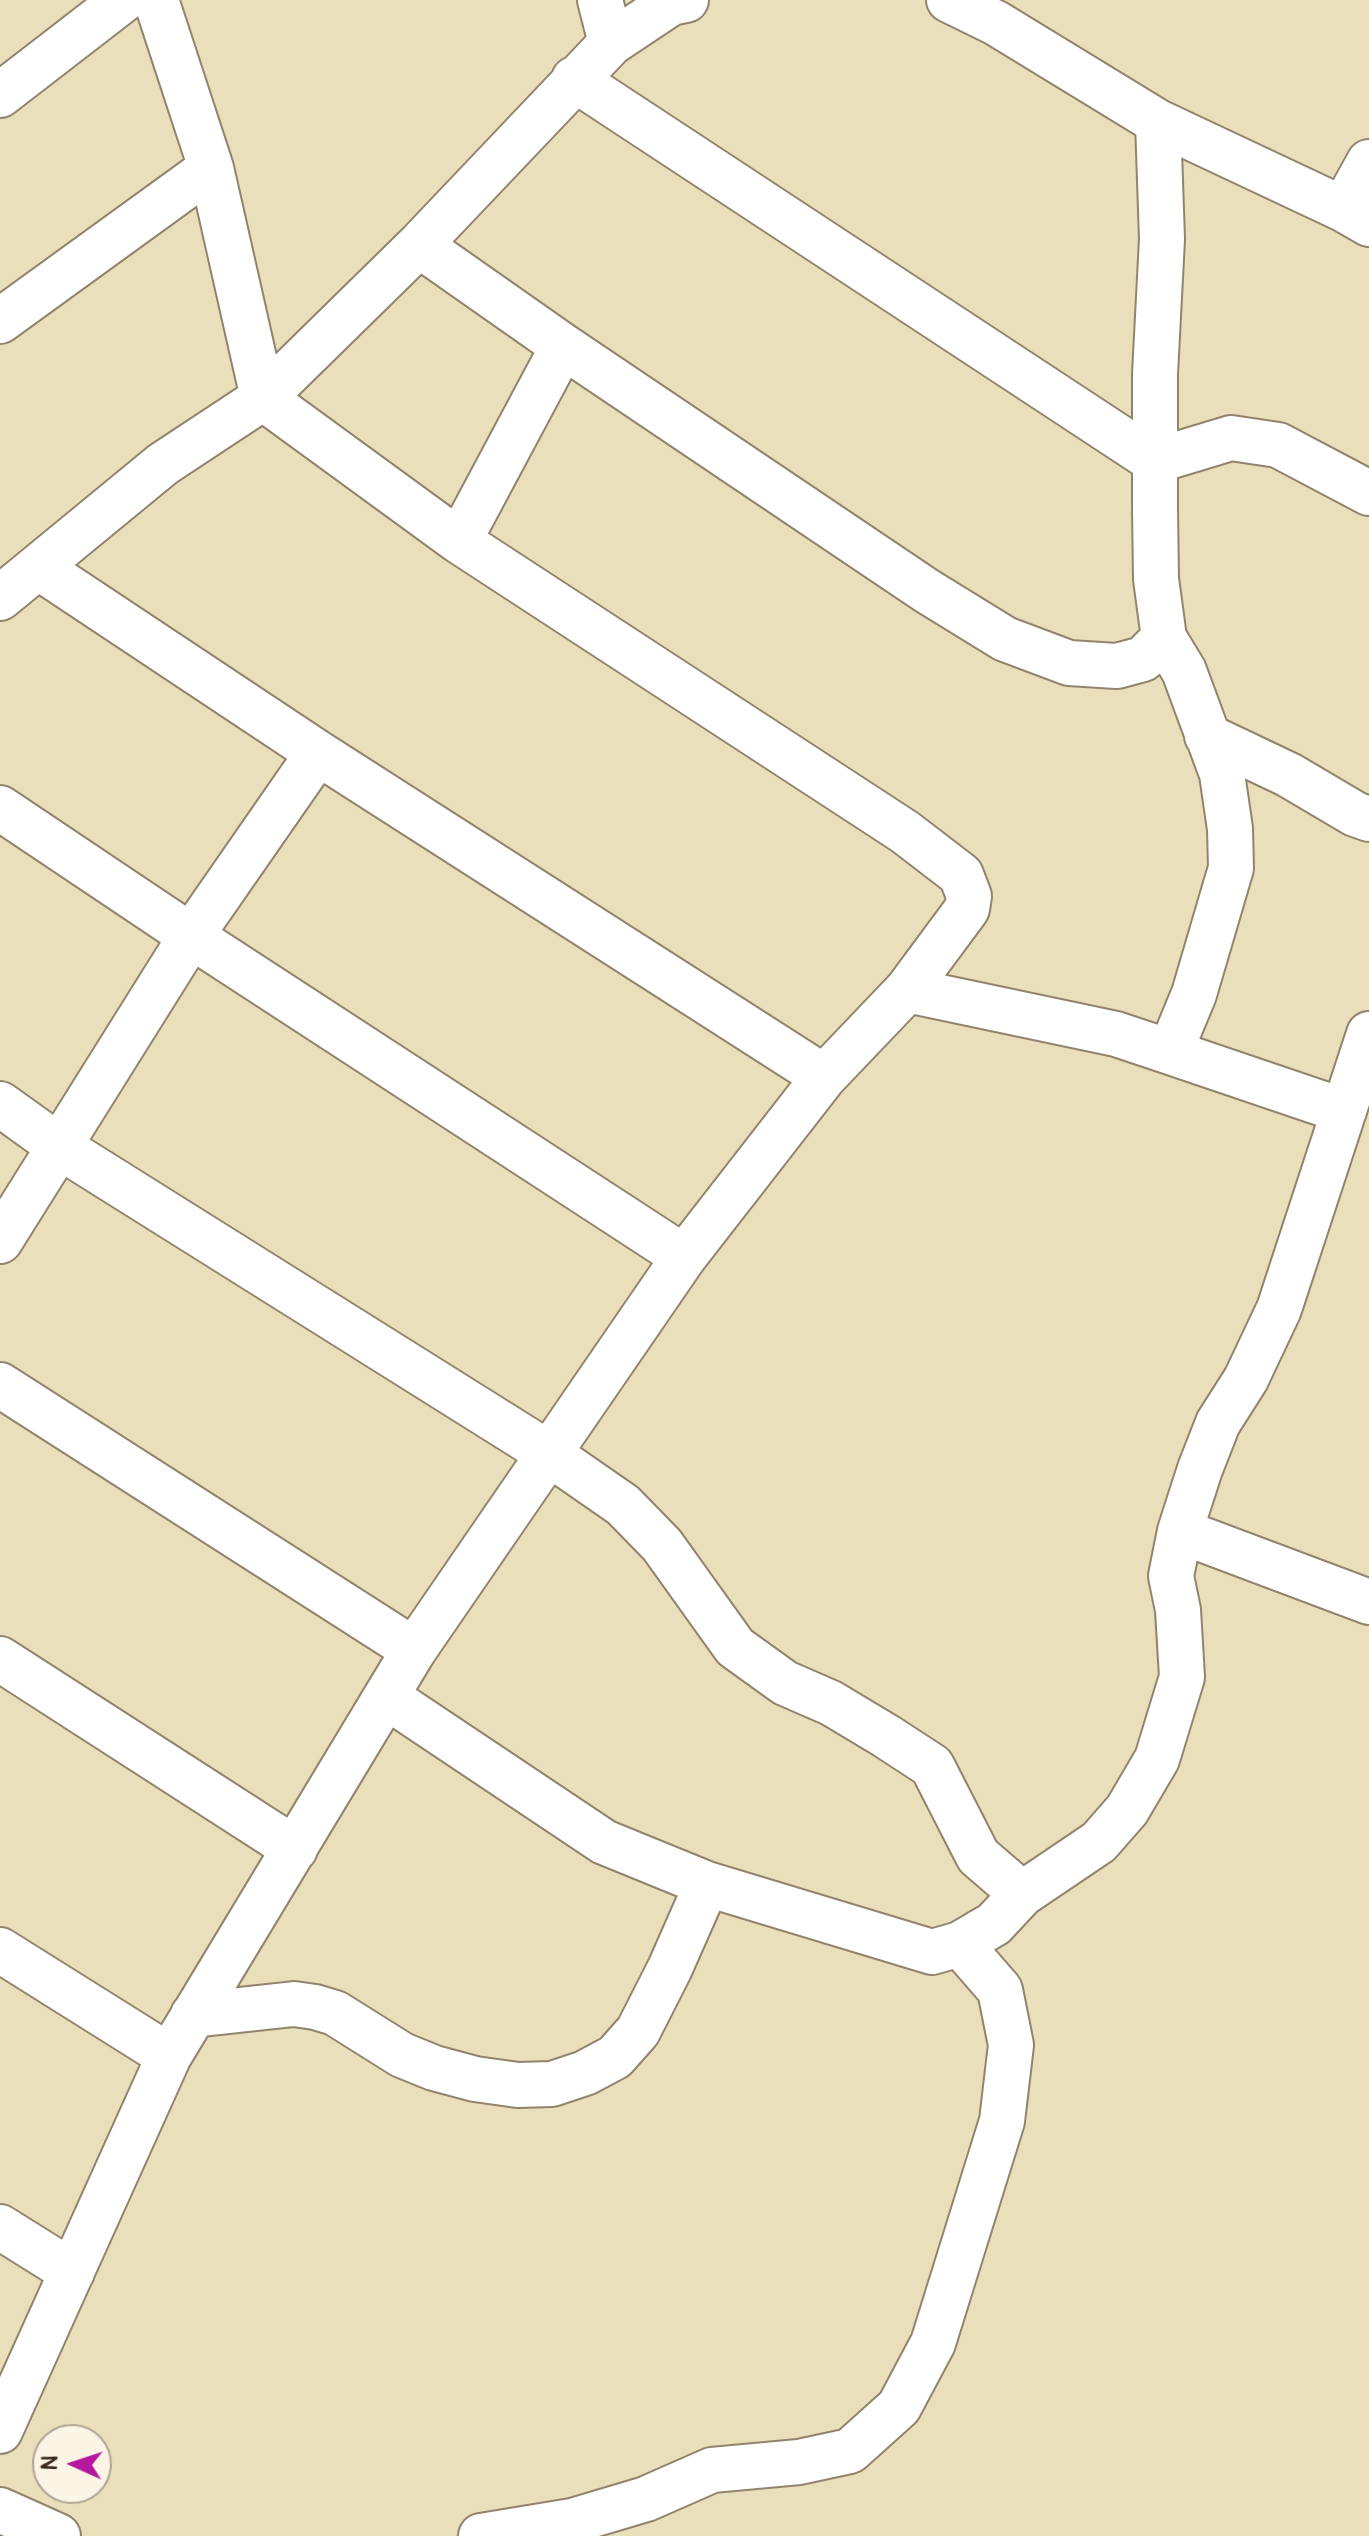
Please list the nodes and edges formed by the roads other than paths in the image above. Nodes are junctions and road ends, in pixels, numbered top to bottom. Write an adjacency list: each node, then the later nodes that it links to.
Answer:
1 (123, 0): 9 (street)
2 (156, 0): 12 (street)
3 (600, 0): 7 (street)
4 (686, 0): 7 (street)
5 (949, 0): 6 (street)
6 (1000, 12): 10 (street)
7 (611, 43): 8 (street)
8 (574, 79): 14 (street); 18 (street)
9 (0, 95)
10 (1158, 122): 13 (street); 18 (street)
11 (1369, 162): 13 (street)
12 (211, 168): 15 (street); 17 (street)
13 (1356, 216)
14 (419, 245): 16 (street); 17 (street)
15 (0, 321)
16 (563, 346): 20 (street); 23 (street)
17 (263, 398): 20 (street); 21 (street)
18 (1155, 461): 19 (street); 23 (street)
19 (1369, 493)
20 (459, 541): 29 (street)
21 (38, 567): 22 (street); 25 (street)
22 (0, 598)
23 (1164, 638): 24 (street)
24 (1207, 736): 27 (street); 31 (street)
25 (318, 753): 28 (street); 32 (street)
26 (0, 808): 28 (street)
27 (1369, 819)
28 (191, 936): 35 (street); 37 (street)
29 (907, 990): 31 (street); 32 (street)
30 (1369, 1034): 34 (street)
31 (1170, 1052): 34 (street)
32 (824, 1077): 37 (street)
33 (0, 1104): 35 (street)
34 (1344, 1111): 40 (street)
35 (60, 1147): 36 (street); 39 (street)
36 (0, 1241)
37 (684, 1257): 39 (street)
38 (0, 1385): 42 (street)
39 (548, 1453): 42 (street); 47 (street)
40 (1180, 1531): 41 (street); 47 (street)
41 (1369, 1602)
42 (414, 1650): 44 (street)
43 (0, 1659): 45 (street)
44 (387, 1697): 45 (street); 46 (street)
45 (295, 1849): 50 (street)
46 (707, 1884): 48 (street); 50 (street)
47 (1022, 1894): 48 (street)
48 (960, 1944): 57 (street)
49 (0, 1950): 51 (street)
50 (193, 2015): 51 (street)
51 (169, 2056): 53 (street)
52 (0, 2227): 53 (street)
53 (72, 2272): 54 (street)
54 (0, 2431)
55 (0, 2510): 56 (street)
56 (58, 2536)
57 (481, 2536)

